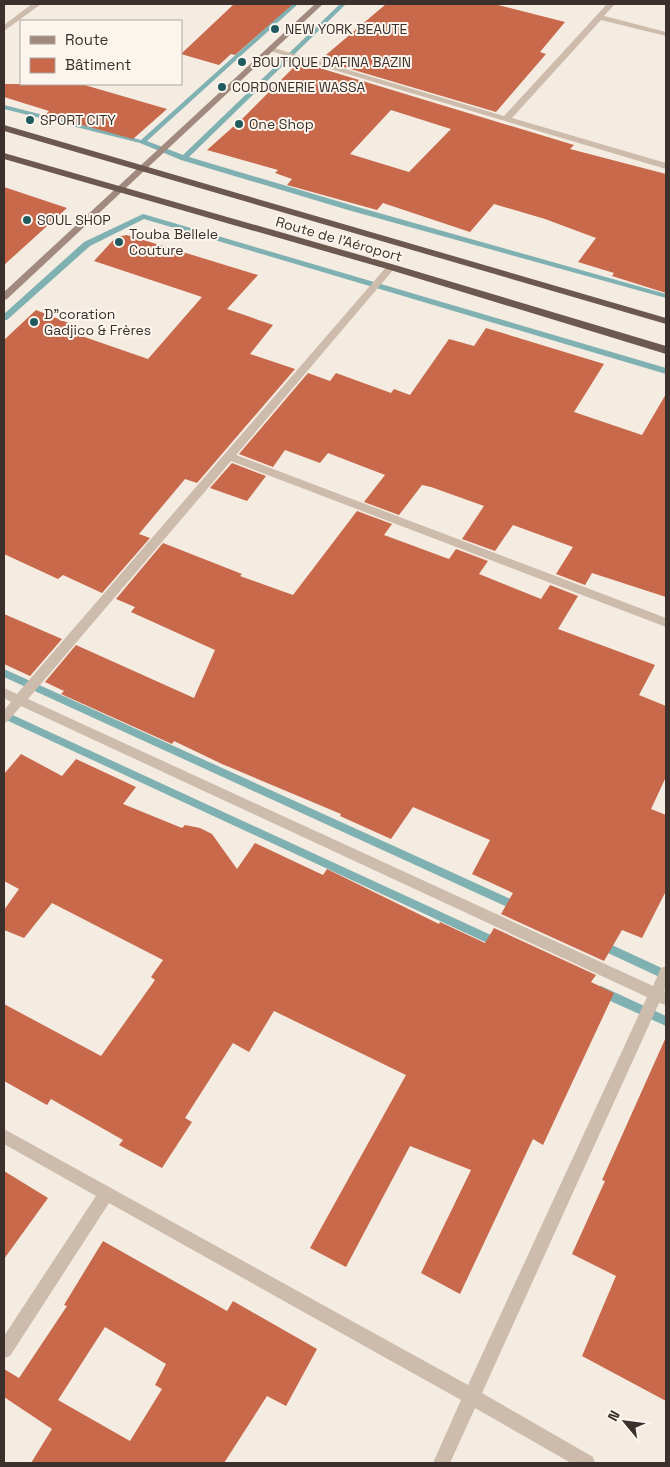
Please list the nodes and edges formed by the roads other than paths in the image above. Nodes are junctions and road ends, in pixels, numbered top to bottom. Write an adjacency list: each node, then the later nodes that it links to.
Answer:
1 (37, 4): 5 (street)
2 (319, 4): 7 (main road)
3 (611, 4): 4 (street)
4 (599, 17): 6 (street); 8 (street)
5 (4, 29)
6 (666, 34)
7 (271, 50): 8 (street); 12 (main road)
8 (507, 118): 11 (street)
9 (4, 128): 12 (highway, Route de l'Aéroport)
10 (4, 156): 13 (highway, Route de l'Aéroport)
11 (666, 166)
12 (142, 168): 13 (main road); 16 (highway, Route de l'Aéroport)
13 (118, 190): 14 (highway, Route de l'Aéroport); 15 (main road)
14 (391, 268): 17 (highway, Route de l'Aéroport); 18 (street)
15 (4, 296)
16 (666, 321)
17 (666, 350)
18 (228, 456): 19 (street); 21 (street)
19 (666, 623)
20 (4, 693): 21 (street)
21 (19, 700): 22 (street); 24 (street)
22 (4, 718)
23 (666, 972): 24 (street)
24 (661, 997): 28 (street)
25 (4, 1136): 26 (street)
26 (106, 1194): 27 (street); 28 (street)
27 (4, 1350)
28 (471, 1396): 29 (street); 30 (street)
29 (441, 1463)
30 (587, 1463)

